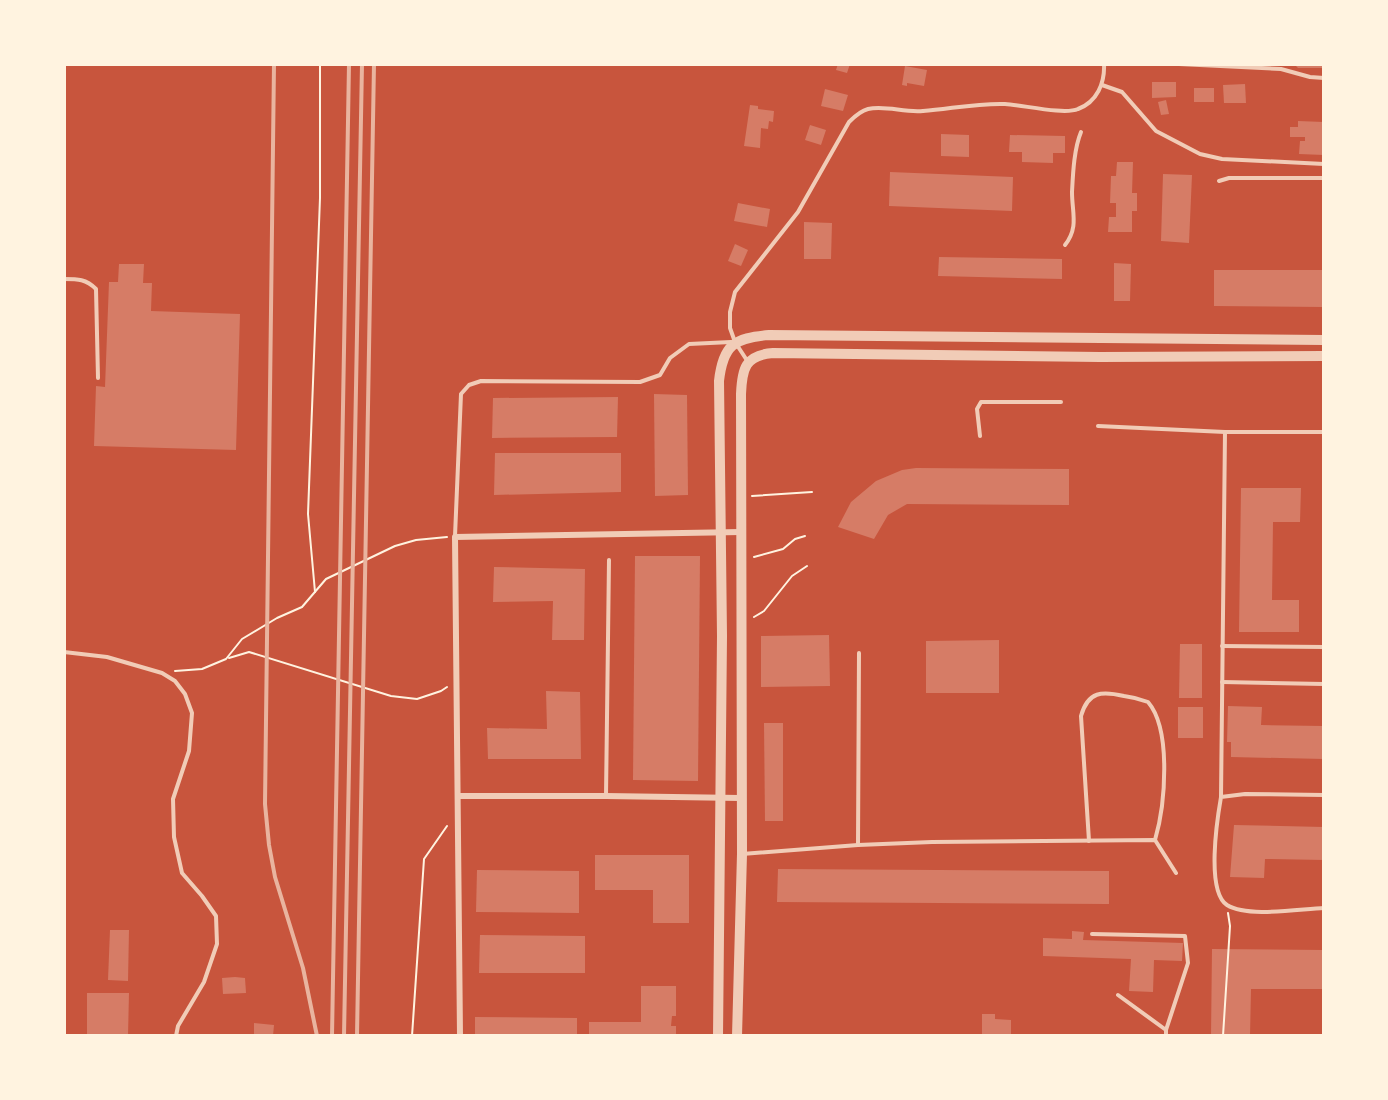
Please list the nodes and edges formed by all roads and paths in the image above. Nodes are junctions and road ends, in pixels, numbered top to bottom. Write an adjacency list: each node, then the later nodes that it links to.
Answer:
1 (320, 64): 31 (path)
2 (1104, 64): 5 (lane)
3 (1179, 64): 4 (lane)
4 (1323, 78)
5 (1102, 85): 7 (lane); 13 (lane)
6 (1081, 132): 10 (lane)
7 (1323, 164)
8 (1323, 178): 9 (lane)
9 (1219, 181)
10 (1065, 245)
11 (64, 279): 16 (lane)
12 (1323, 340): 13 (street)
13 (735, 342): 15 (lane); 25 (street); 27 (lane)
14 (1323, 356): 15 (street)
15 (748, 362): 23 (street)
16 (98, 378)
17 (1061, 402): 21 (lane)
18 (1098, 426): 19 (lane)
19 (1225, 432): 20 (lane); 33 (lane)
20 (1323, 432)
21 (980, 436)
22 (812, 492): 23 (path)
23 (741, 496): 24 (street)
24 (741, 532): 25 (street); 28 (street)
25 (721, 534): 27 (street); 47 (street)
26 (806, 536): 28 (path)
27 (455, 537): 31 (path); 39 (street)
28 (741, 556): 32 (street)
29 (609, 560): 44 (lane)
30 (807, 566): 32 (path)
31 (315, 592): 37 (path)
32 (741, 619): 46 (street)
33 (1222, 646): 34 (lane); 40 (lane)
34 (1323, 647)
35 (64, 652): 38 (lane)
36 (859, 653): 51 (lane)
37 (226, 659): 38 (path); 39 (path)
38 (162, 673): 59 (lane)
39 (456, 681): 43 (street)
40 (1222, 682): 41 (lane); 45 (lane)
41 (1323, 684)
42 (1323, 795): 45 (lane)
43 (458, 796): 44 (street); 48 (street)
44 (606, 796): 47 (street)
45 (1221, 797): 54 (lane)
46 (740, 798): 47 (street); 52 (street)
47 (720, 799): 62 (street)
48 (458, 821): 60 (path); 61 (street)
49 (1155, 840): 50 (lane); 50 (lane); 53 (lane)
50 (1089, 841): 51 (lane)
51 (858, 845): 52 (lane)
52 (742, 854): 63 (street)
53 (1176, 873)
54 (1227, 905): 55 (lane); 64 (path)
55 (1323, 908)
56 (1092, 934): 58 (lane)
57 (1118, 995): 58 (lane)
58 (1166, 1033)
59 (176, 1035)
60 (412, 1035)
61 (460, 1035)
62 (718, 1035)
63 (737, 1035)
64 (1223, 1035)

